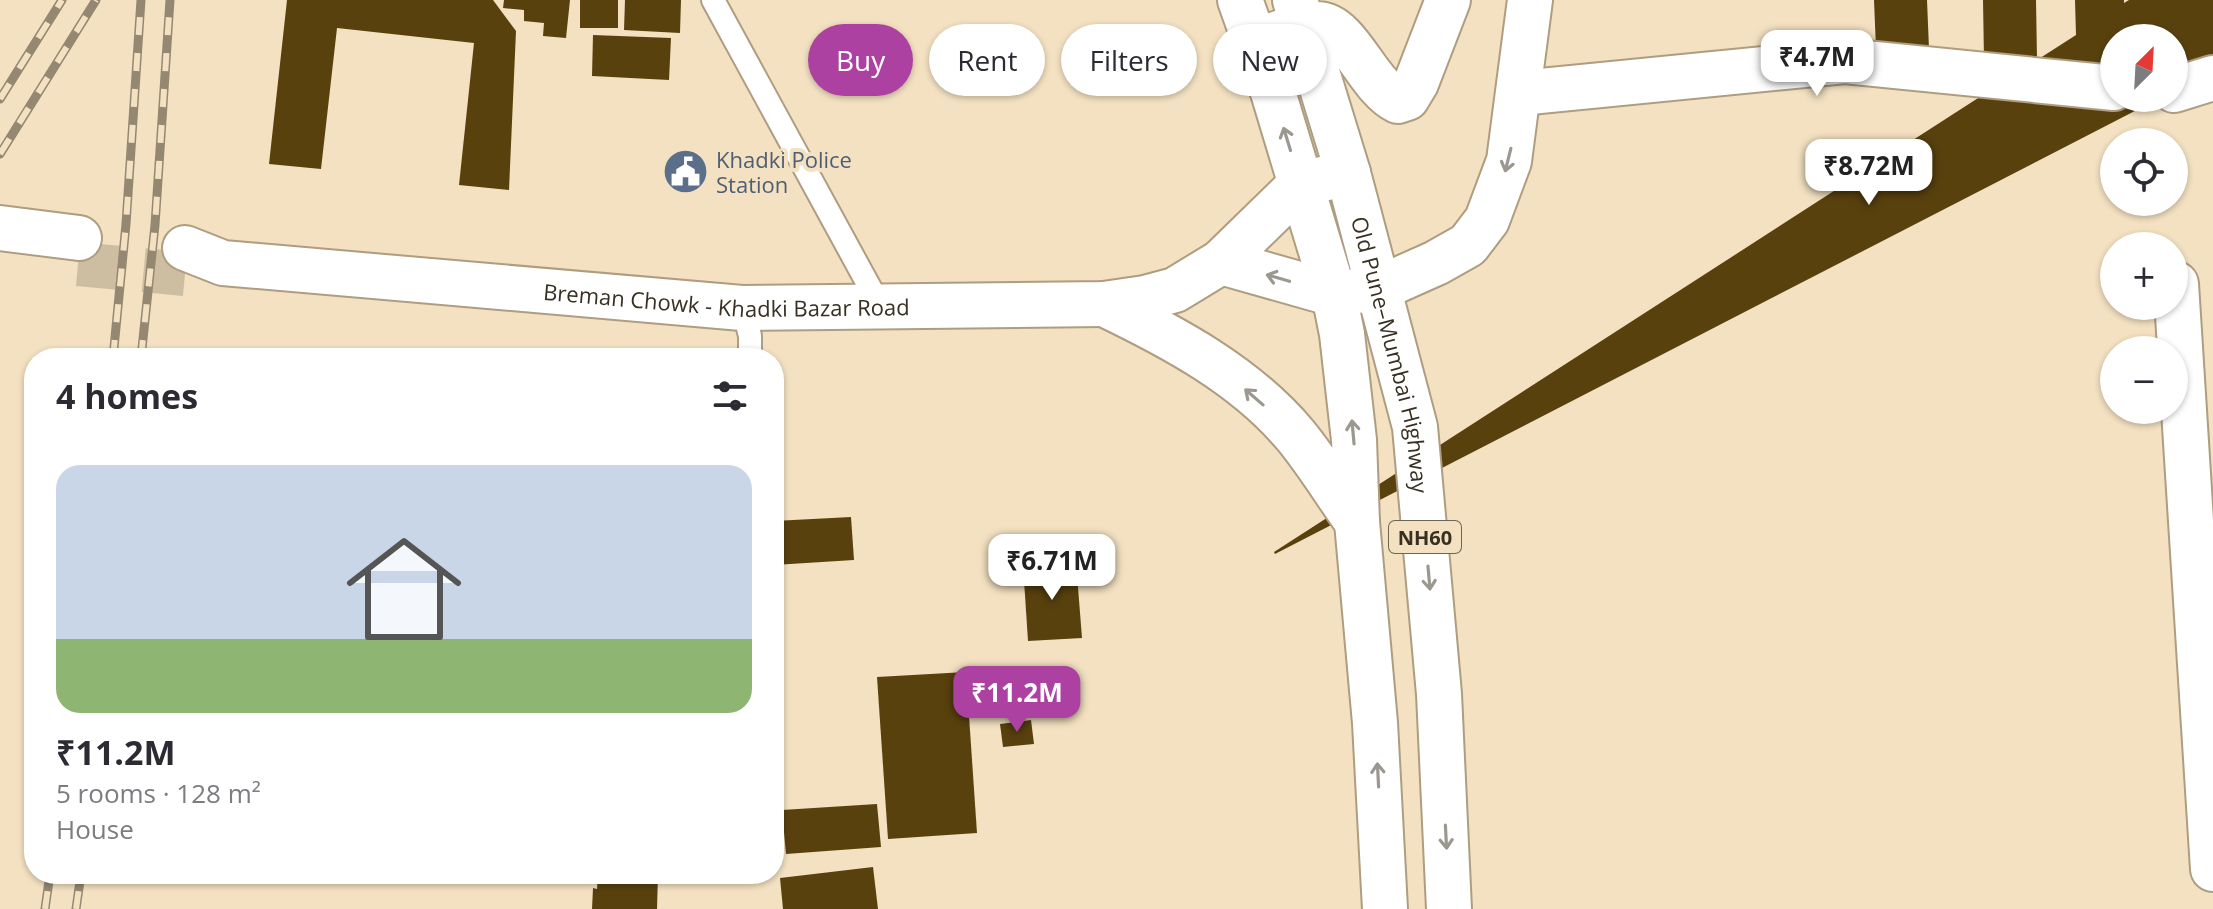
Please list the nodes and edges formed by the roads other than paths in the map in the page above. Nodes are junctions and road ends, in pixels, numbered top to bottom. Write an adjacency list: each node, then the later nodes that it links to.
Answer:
1 (713, 0): 21 (lane)
2 (1240, 0): 6 (main road, Old Pune–Mumbai Highway / NH60)
3 (1448, 0): 5 (main road)
4 (1530, 0): 10 (main road)
5 (1300, 14): 12 (main road, Old Pune–Mumbai Highway / NH60)
6 (1249, 24)
7 (2213, 78): 8 (main road)
8 (2188, 86)
9 (2100, 87): 10 (main road)
10 (1520, 93): 18 (main road, one-way to 18)
11 (1273, 96): 13 (main road, Old Pune–Mumbai Highway / NH60, one-way to 11)
12 (1348, 173): 13 (main road); 18 (main road, Old Pune–Mumbai Highway / NH60)
13 (1301, 184): 17 (main road, Breman Chowk - Khadki Bazar Road); 19 (main road, Old Pune–Mumbai Highway / NH60)
14 (0, 228): 15 (main road)
15 (0, 257)
16 (198, 262): 22 (main road, Breman Chowk - Khadki Bazar Road)
17 (1221, 262): 19 (main road, one-way to 17); 20 (main road, Breman Chowk - Khadki Bazar Road)
18 (1380, 288): 19 (main road); 29 (main road, Old Pune–Mumbai Highway / NH60, one-way to 29)
19 (1334, 294): 26 (main road, Old Pune–Mumbai Highway / NH60, one-way to 19)
20 (1104, 304): 21 (main road, Breman Chowk - Khadki Bazar Road); 26 (main road, one-way to 20)
21 (880, 306): 22 (main road, Breman Chowk - Khadki Bazar Road)
22 (743, 308): 24 (lane)
23 (2187, 320): 25 (main road)
24 (750, 348)
25 (2197, 354): 27 (main road)
26 (1357, 522): 28 (main road, Old Pune–Mumbai Highway / NH60, one-way to 26)
27 (2213, 869)
28 (1385, 909)
29 (1449, 909)

